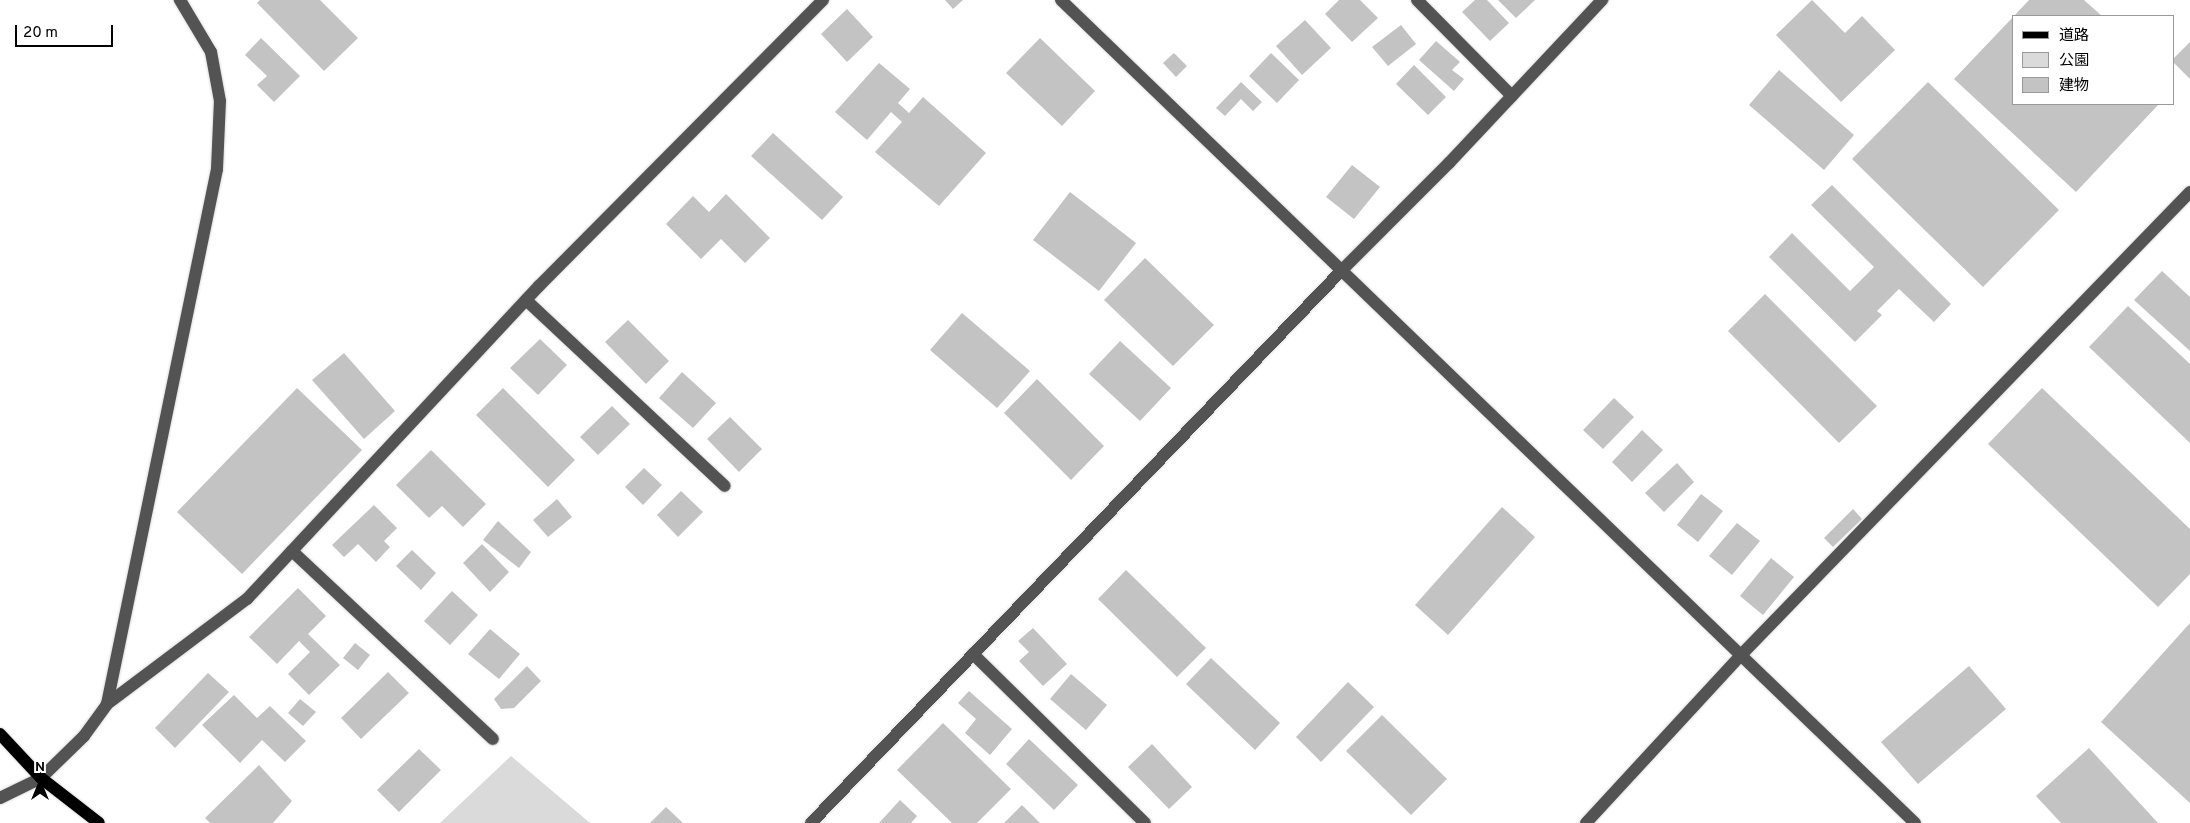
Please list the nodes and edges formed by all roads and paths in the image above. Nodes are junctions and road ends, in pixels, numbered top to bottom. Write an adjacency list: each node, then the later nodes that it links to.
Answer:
1 (180, 0): 14 (street)
2 (823, 0): 9 (street)
3 (1061, 0): 8 (street)
4 (1417, 0): 6 (street)
5 (1602, 0): 6 (street)
6 (1512, 96): 8 (street)
7 (2190, 192): 13 (street)
8 (1341, 271): 12 (street); 13 (street)
9 (526, 300): 10 (street); 11 (street)
10 (725, 486)
11 (292, 551): 14 (street); 16 (street)
12 (973, 654): 20 (street); 21 (street)
13 (1741, 655): 22 (street); 23 (street)
14 (107, 704): 17 (street)
15 (0, 734): 17 (main road)
16 (493, 739)
17 (41, 778): 18 (street); 19 (main road)
18 (0, 798)
19 (99, 823)
20 (811, 823)
21 (1145, 823)
22 (1586, 823)
23 (1915, 823)

